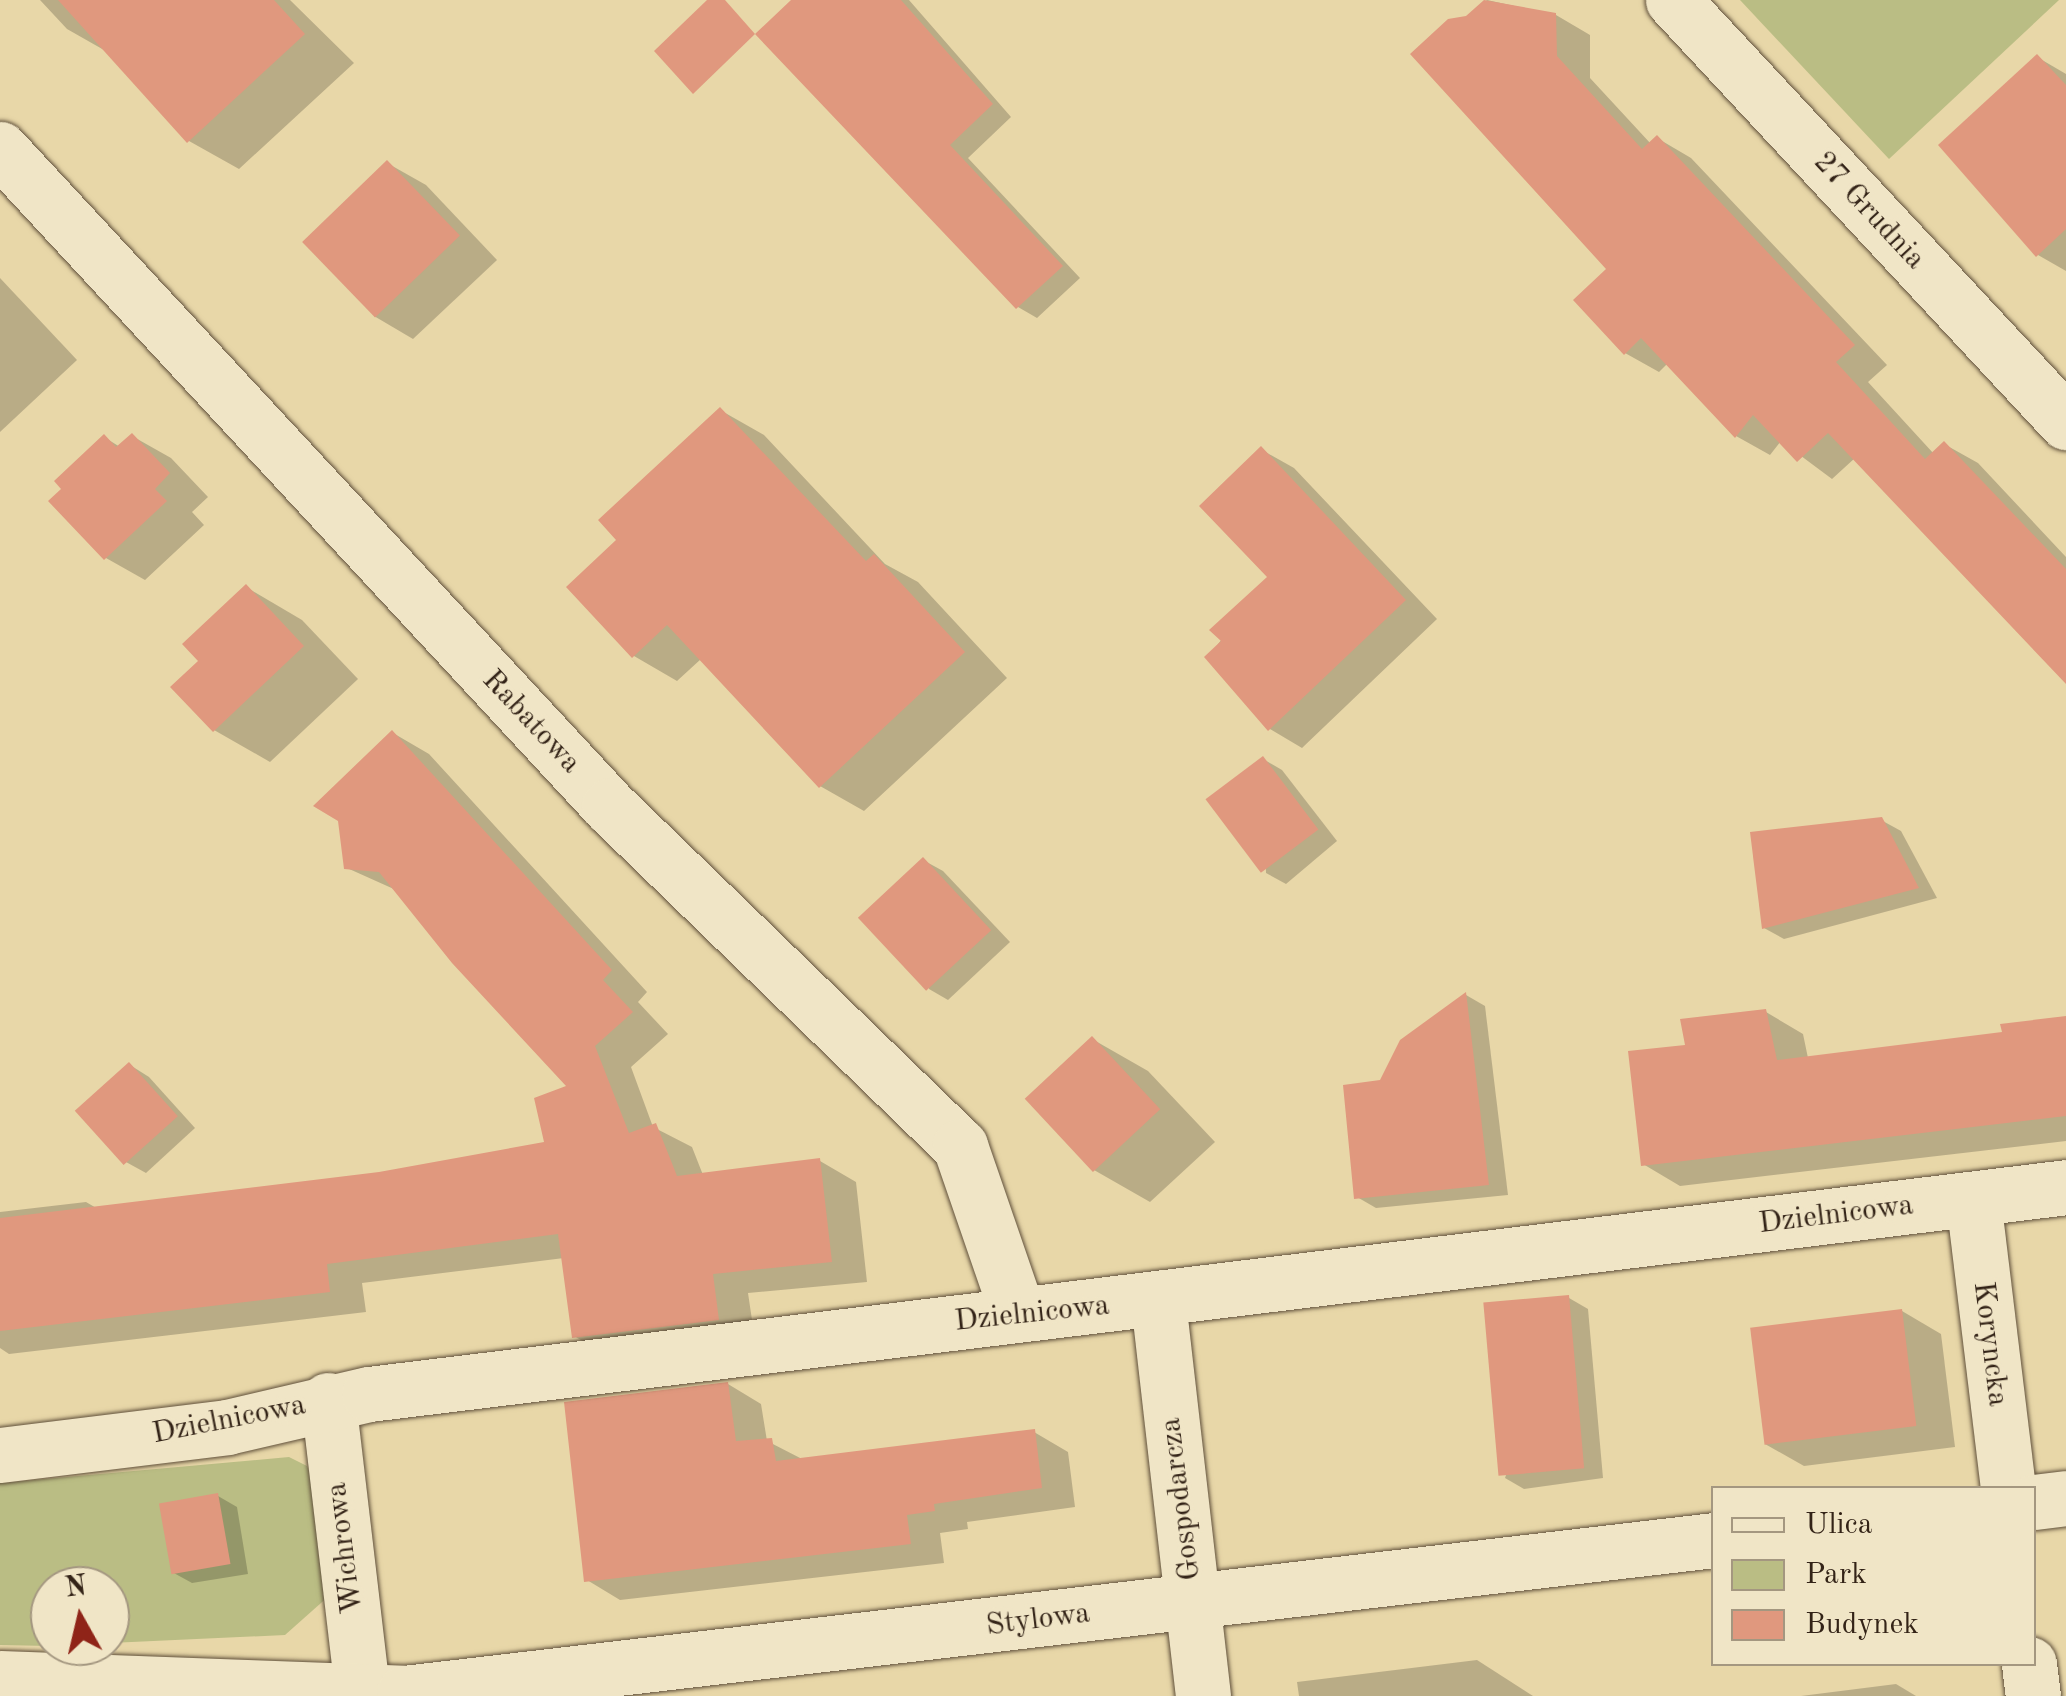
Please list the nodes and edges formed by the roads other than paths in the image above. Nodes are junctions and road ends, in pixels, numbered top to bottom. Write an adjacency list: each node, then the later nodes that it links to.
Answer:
1 (1673, 0): 3 (street, 27 Grudnia)
2 (0, 150): 7 (street, Rabatowa)
3 (2066, 422)
4 (2066, 1186): 5 (street, Dzielnicowa)
5 (1972, 1198): 6 (street, Dzielnicowa); 10 (street, Koryncka)
6 (1158, 1301): 7 (street, Dzielnicowa); 14 (street, Gospodarcza)
7 (1018, 1314): 8 (street, Dzielnicowa)
8 (328, 1400): 9 (street, Dzielnicowa); 17 (street, Wichrowa)
9 (0, 1455)
10 (2008, 1486)
11 (2066, 1498): 12 (street)
12 (2036, 1502)
13 (1711, 1540): 14 (street, Stylowa)
14 (1193, 1602): 17 (street, Stylowa); 18 (street, Gospodarcza)
15 (2029, 1666): 19 (street)
16 (0, 1678): 17 (street, Stylowa)
17 (363, 1695)
18 (1204, 1696)
19 (2033, 1696)

